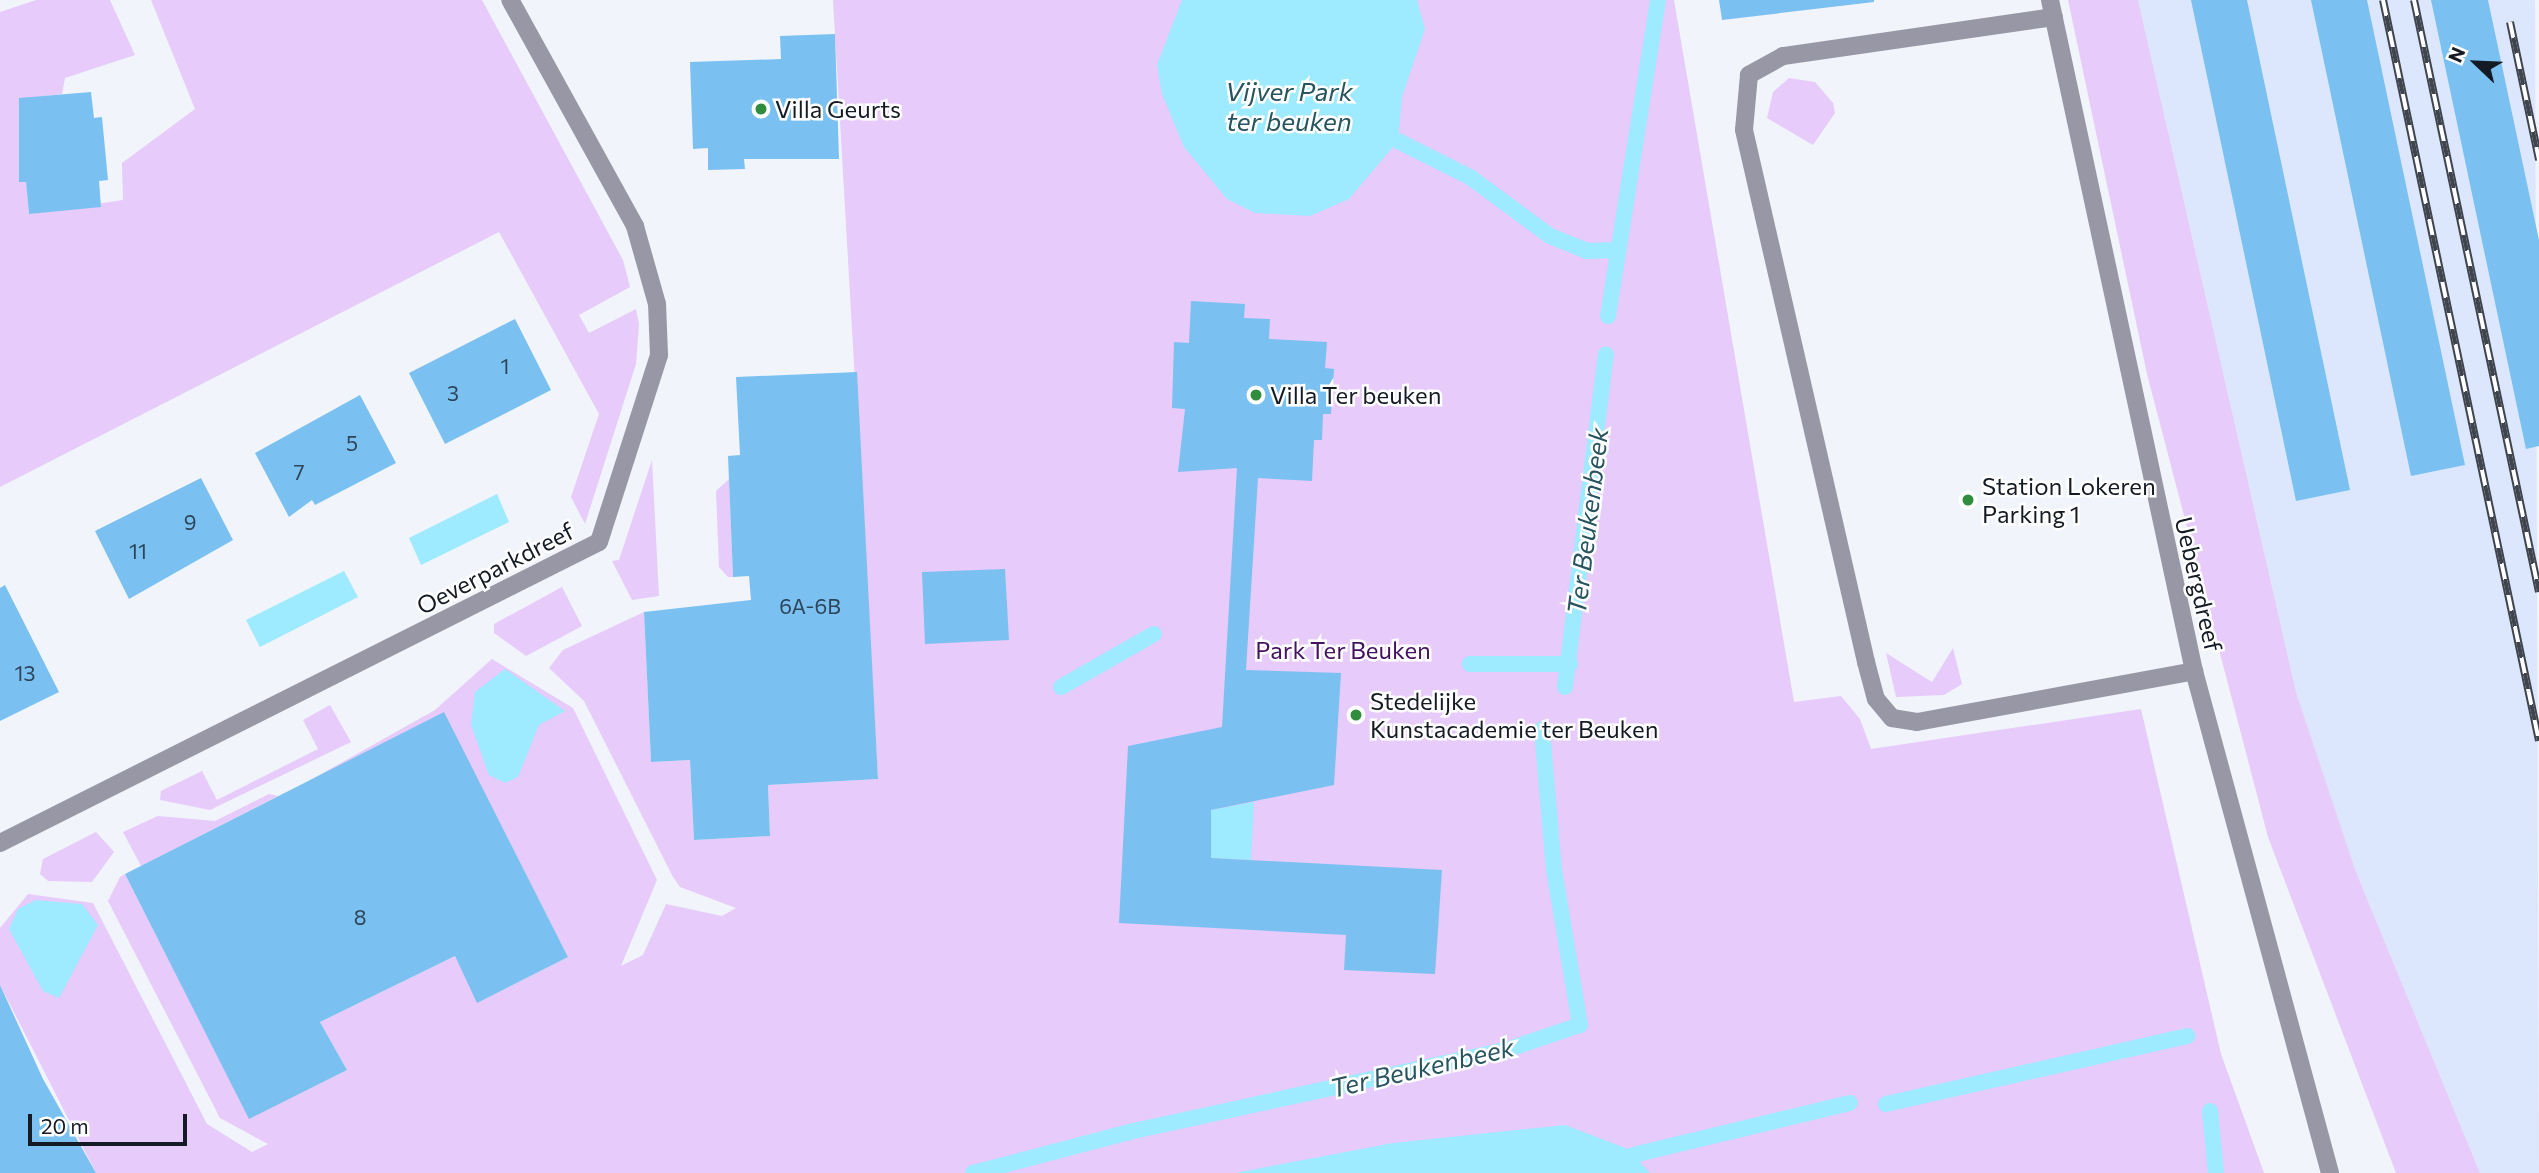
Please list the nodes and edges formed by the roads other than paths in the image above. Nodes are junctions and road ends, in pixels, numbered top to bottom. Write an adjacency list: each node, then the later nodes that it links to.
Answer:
1 (510, 0): 4 (street, Oeverparkdreef)
2 (2052, 9): 3 (street, Uebergdreef); 3 (street)
3 (2194, 671): 5 (street, Uebergdreef)
4 (0, 843)
5 (2330, 1173)

